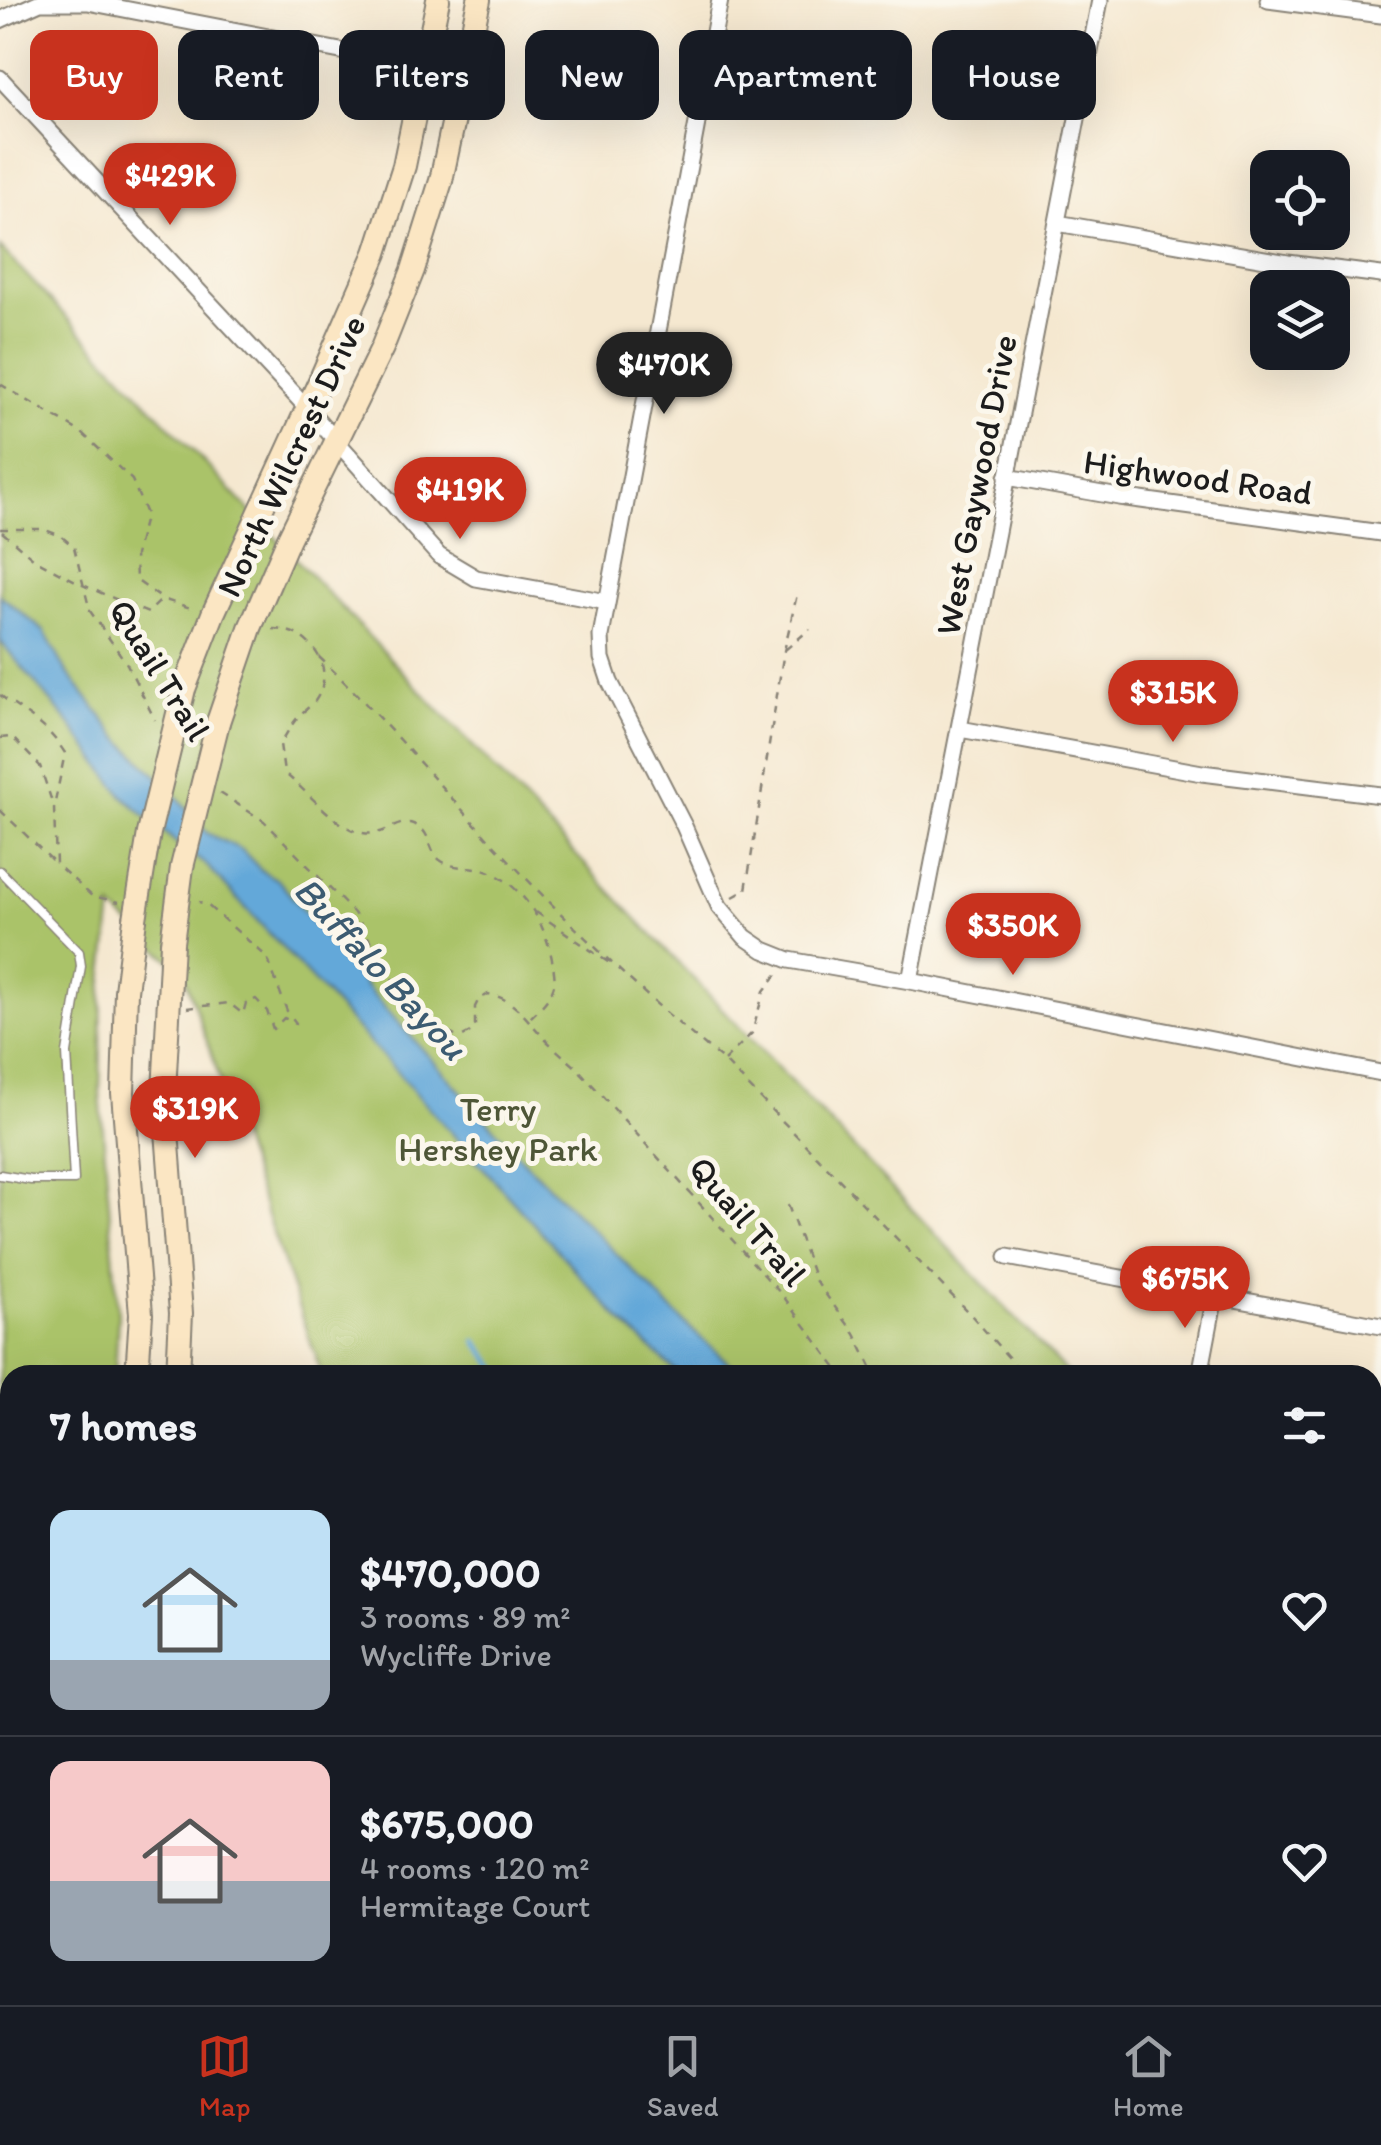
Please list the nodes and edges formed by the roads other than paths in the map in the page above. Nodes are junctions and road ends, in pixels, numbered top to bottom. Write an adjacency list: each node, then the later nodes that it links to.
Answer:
1 (438, 0): 8 (main road, North Wilcrest Drive)
2 (479, 0): 9 (main road, North Wilcrest Drive)
3 (720, 0): 20 (street)
4 (1100, 0): 14 (street, West Gaywood Drive)
5 (1268, 0): 6 (street)
6 (1381, 15)
7 (0, 20): 10 (street)
8 (433, 30)
9 (473, 30)
10 (339, 51)
11 (0, 78): 16 (street)
12 (414, 120): 16 (main road, North Wilcrest Drive)
13 (454, 120): 17 (main road, North Wilcrest Drive)
14 (1057, 224): 15 (street); 18 (street, West Gaywood Drive)
15 (1381, 275)
16 (308, 408): 17 (street); 25 (main road, North Wilcrest Drive, bridge)
17 (338, 442): 20 (street); 26 (main road, North Wilcrest Drive, bridge)
18 (1007, 477): 19 (street, Highwood Road); 21 (street, West Gaywood Drive)
19 (1381, 533)
20 (607, 602): 24 (street)
21 (960, 729): 22 (street); 24 (street, West Gaywood Drive)
22 (1381, 795)
23 (0, 871): 28 (lane)
24 (910, 982): 27 (street)
25 (124, 1054): 26 (main road); 32 (main road, North Wilcrest Drive)
26 (166, 1054): 33 (main road, North Wilcrest Drive)
27 (1381, 1073)
28 (0, 1174)
29 (1007, 1257): 30 (street)
30 (1214, 1296): 31 (street); 34 (street)
31 (1381, 1326)
32 (138, 1365)
33 (178, 1365)
34 (1202, 1365)

